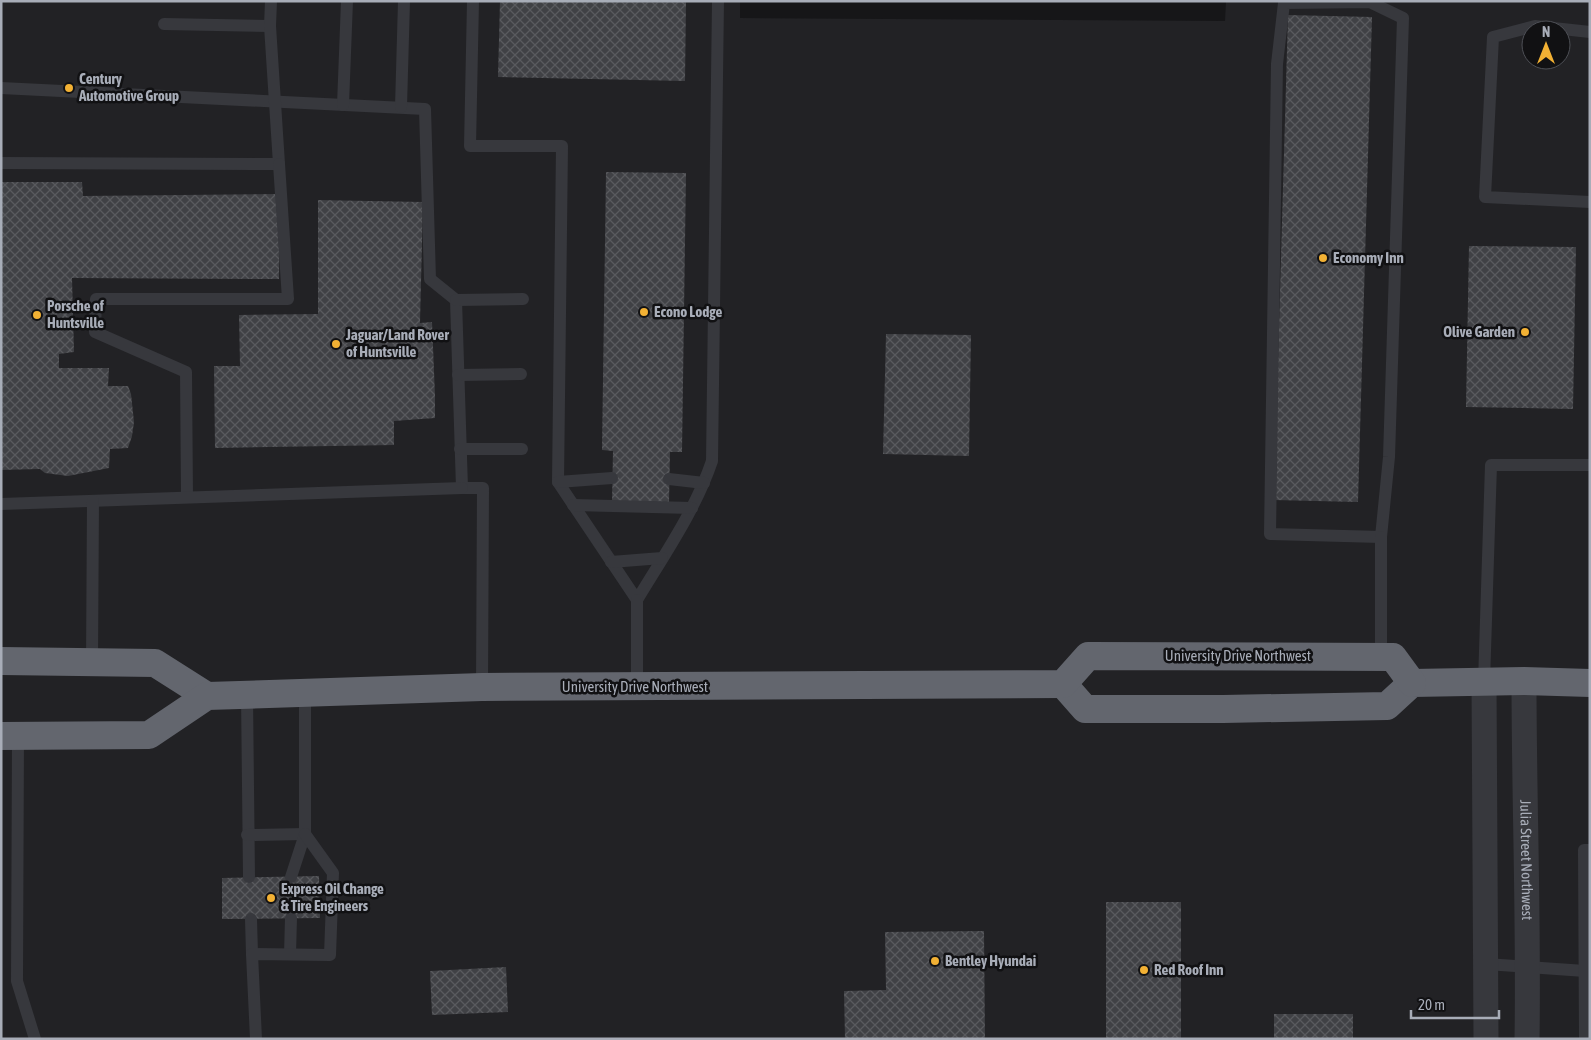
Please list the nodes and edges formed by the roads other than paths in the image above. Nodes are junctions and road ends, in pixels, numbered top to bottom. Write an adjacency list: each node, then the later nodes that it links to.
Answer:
1 (271, 1): 7 (lane)
2 (347, 1): 11 (lane)
3 (404, 1): 12 (lane)
4 (473, 1): 25 (lane)
5 (718, 1): 26 (lane)
6 (164, 24): 7 (lane)
7 (270, 26): 10 (lane)
8 (1590, 32): 15 (lane)
9 (1, 88): 10 (lane)
10 (274, 102): 11 (lane); 14 (lane)
11 (343, 105): 12 (lane)
12 (402, 107): 17 (lane)
13 (1, 163): 14 (lane)
14 (279, 164): 28 (lane)
15 (1590, 202)
16 (523, 299): 17 (lane)
17 (456, 300): 18 (lane)
18 (458, 374): 19 (lane); 20 (lane)
19 (521, 374)
20 (460, 449): 21 (lane); 27 (lane)
21 (522, 449)
22 (1590, 465): 41 (lane)
23 (612, 478): 25 (lane)
24 (669, 479): 26 (lane)
25 (558, 482): 31 (lane)
26 (704, 482): 32 (lane)
27 (462, 488): 28 (lane); 45 (lane)
28 (187, 497): 29 (lane)
29 (93, 501): 30 (lane); 39 (lane)
30 (1, 504)
31 (573, 505): 32 (lane); 35 (lane)
32 (692, 508): 34 (lane)
33 (1381, 537): 33 (lane); 37 (lane)
34 (662, 558): 35 (lane); 36 (lane)
35 (611, 562): 36 (lane)
36 (638, 600): 46 (lane)
37 (1381, 657): 42 (highway, University Drive Northwest); 44 (highway, University Drive Northwest)
38 (1, 661): 39 (highway)
39 (92, 662): 49 (highway)
40 (1524, 681): 41 (highway); 43 (highway); 61 (street, Julia Street Northwest)
41 (1484, 682): 42 (highway); 60 (street)
42 (1412, 683): 44 (highway)
43 (1590, 683)
44 (1063, 684): 46 (highway, University Drive Northwest)
45 (482, 687): 46 (highway, University Drive Northwest); 47 (highway, University Drive Northwest)
46 (637, 687)
47 (305, 693): 48 (highway, University Drive Northwest); 51 (lane)
48 (247, 695): 49 (highway, University Drive Northwest); 52 (lane)
49 (208, 696): 50 (highway)
50 (10, 736): 63 (lane)
51 (306, 834): 52 (lane); 55 (lane); 59 (lane)
52 (247, 835): 54 (lane)
53 (1590, 850): 62 (lane)
54 (249, 877)
55 (291, 877)
56 (291, 918): 59 (lane)
57 (251, 919): 58 (lane)
58 (252, 954): 59 (lane); 64 (lane)
59 (290, 954)
60 (1486, 964): 61 (lane); 65 (street)
61 (1528, 967): 62 (lane); 66 (street, Julia Street Northwest)
62 (1585, 971): 67 (lane)
63 (35, 1039)
64 (256, 1039)
65 (1486, 1039)
66 (1527, 1039)
67 (1585, 1039)

